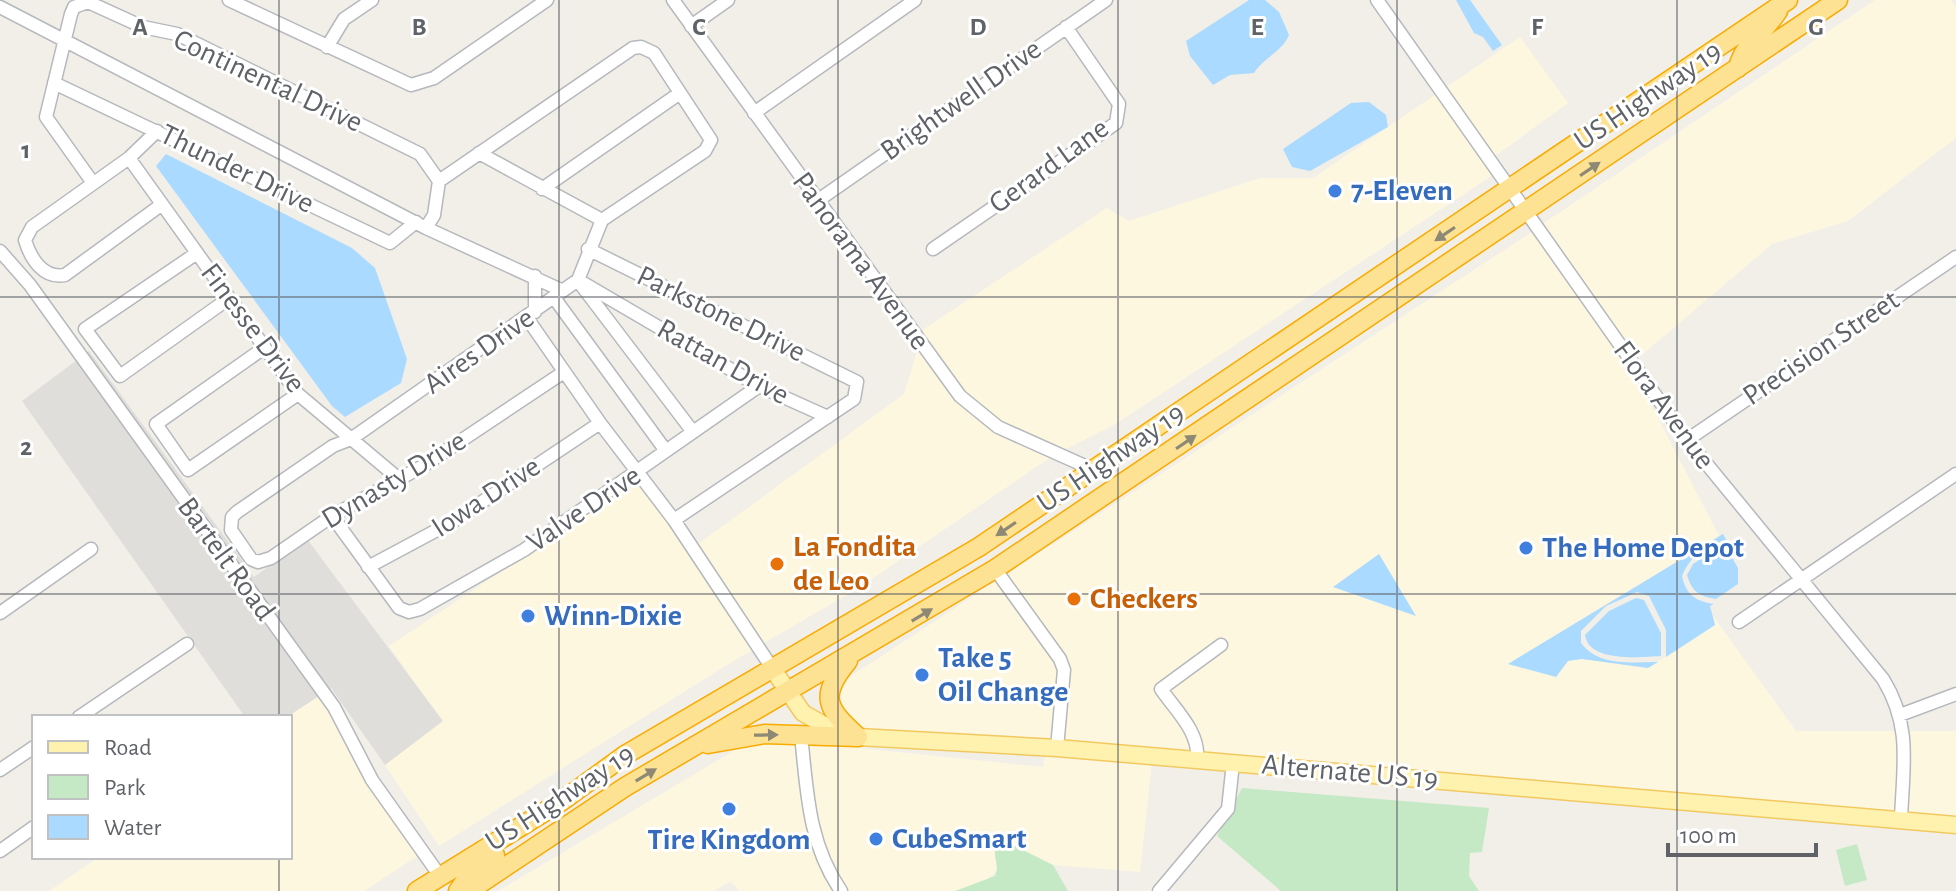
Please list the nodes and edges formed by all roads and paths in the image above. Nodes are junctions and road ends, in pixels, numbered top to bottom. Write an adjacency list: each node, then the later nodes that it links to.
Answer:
1 (229, 0): 15 (street)
2 (372, 0): 15 (street)
3 (547, 0): 15 (street)
4 (673, 0): 12 (street, Panorama Avenue)
5 (728, 0): 12 (street)
6 (915, 0): 19 (street)
7 (1106, 0): 13 (street, Brightwell Drive)
8 (1377, 0): 26 (street, Flora Avenue)
9 (1838, 0): 16 (highway, US Highway 19)
10 (1785, 2): 16 (highway); 26 (highway, US Highway 19)
11 (0, 7): 14 (street, Continental Drive)
12 (691, 26): 19 (street, Panorama Avenue)
13 (1066, 27): 27 (street, Brightwell Drive); 33 (street, Gerard Lane)
14 (66, 44): 17 (street); 23 (street, Continental Drive); 31 (street, Continental Drive)
15 (327, 47)
16 (1738, 68): 29 (highway, US Highway 19, one-way to 16)
17 (54, 83): 20 (street, Thunder Drive); 24 (street)
18 (680, 93): 21 (street); 25 (street); 30 (street)
19 (754, 113): 27 (street, Panorama Avenue)
20 (157, 131): 22 (street); 31 (street, Thunder Drive)
21 (479, 153): 23 (street); 25 (street)
22 (129, 158): 24 (street); 28 (street, Finesse Drive)
23 (439, 181): 31 (street)
24 (93, 183): 28 (street)
25 (542, 189): 30 (street)
26 (1509, 190): 29 (street, Flora Avenue); 45 (highway, US Highway 19, one-way to 45)
27 (817, 201): 53 (street, Panorama Avenue)
28 (161, 205): 35 (street, Finesse Drive)
29 (1525, 213): 51 (street, Flora Avenue); 55 (highway, US Highway 19, one-way to 29)
30 (602, 220): 32 (street)
31 (421, 225): 37 (street, Continental Drive)
32 (588, 249): 38 (street); 47 (street, Parkstone Drive)
33 (933, 249)
34 (0, 252): 89 (street, Bartelt Road)
35 (197, 253): 40 (street, Finesse Drive); 40 (street)
36 (1956, 257): 51 (street, Precision Street)
37 (535, 276): 39 (street, Continental Drive); 41 (street)
38 (578, 280): 39 (street, Aires Drive); 44 (street, Rattan Drive); 49 (street)
39 (558, 294): 41 (street, Aires Drive); 52 (street)
40 (228, 299): 42 (street, Finesse Drive)
41 (531, 315): 43 (street); 50 (street, Aires Drive)
42 (264, 348): 46 (street, Finesse Drive); 46 (street)
43 (564, 372): 48 (street); 57 (street, Dynasty Drive)
44 (759, 386): 47 (street, Rattan Drive); 49 (street, Valve Drive)
45 (1210, 392): 53 (highway, US Highway 19); 55 (highway)
46 (298, 394): 50 (street, Finesse Drive)
47 (828, 417): 59 (street)
48 (600, 423): 54 (street); 62 (street, Iowa Drive)
49 (693, 432): 52 (street, Valve Drive)
50 (351, 439): 57 (street, Finesse Drive); 60 (street, Aires Drive)
51 (1687, 440): 64 (street, Flora Avenue)
52 (666, 451): 54 (street, Valve Drive)
53 (1094, 470): 65 (highway); 71 (highway, US Highway 19, one-way to 71)
54 (638, 472): 59 (street); 62 (street, Valve Drive)
55 (1141, 472): 63 (highway, US Highway 19)
56 (1956, 474): 64 (street)
57 (399, 479): 58 (street, Dynasty Drive)
58 (332, 516): 60 (street, Dynasty Drive); 62 (street)
59 (674, 520): 71 (street)
60 (231, 530)
61 (91, 549): 66 (street)
62 (368, 567)
63 (995, 569): 65 (highway, US Highway 19); 80 (street)
64 (1800, 581): 67 (street); 75 (street, Flora Avenue)
65 (963, 590): 70 (highway, US Highway 19, one-way to 65)
66 (0, 613)
67 (1739, 622)
68 (187, 644): 74 (street)
69 (1221, 645): 81 (street)
70 (854, 654): 72 (highway, US Highway 19); 77 (highway)
71 (772, 668): 72 (main road, Alternate US 19); 84 (highway, US Highway 19)
72 (788, 691): 77 (main road, Alternate US 19); 79 (highway, US Highway 19)
73 (1956, 694): 75 (street)
74 (82, 715)
75 (1900, 715): 85 (street, Flora Avenue)
76 (801, 735): 77 (highway); 79 (highway, one-way to 76); 93 (street)
77 (858, 737): 80 (main road, Alternate US 19)
78 (32, 748): 83 (street)
79 (690, 748): 92 (highway, US Highway 19, one-way to 79)
80 (1057, 748): 81 (main road, Alternate US 19)
81 (1197, 760): 82 (main road, Alternate US 19)
82 (1233, 763): 85 (main road, Alternate US 19); 94 (street)
83 (0, 770)
84 (562, 801): 89 (highway, US Highway 19); 91 (highway)
85 (1901, 819): 86 (main road, Alternate US 19)
86 (1956, 825)
87 (32, 828): 88 (street)
88 (0, 851)
89 (440, 876): 90 (highway, US Highway 19)
90 (417, 891)
91 (458, 891)
92 (469, 891)
93 (841, 891)
94 (1159, 891)

